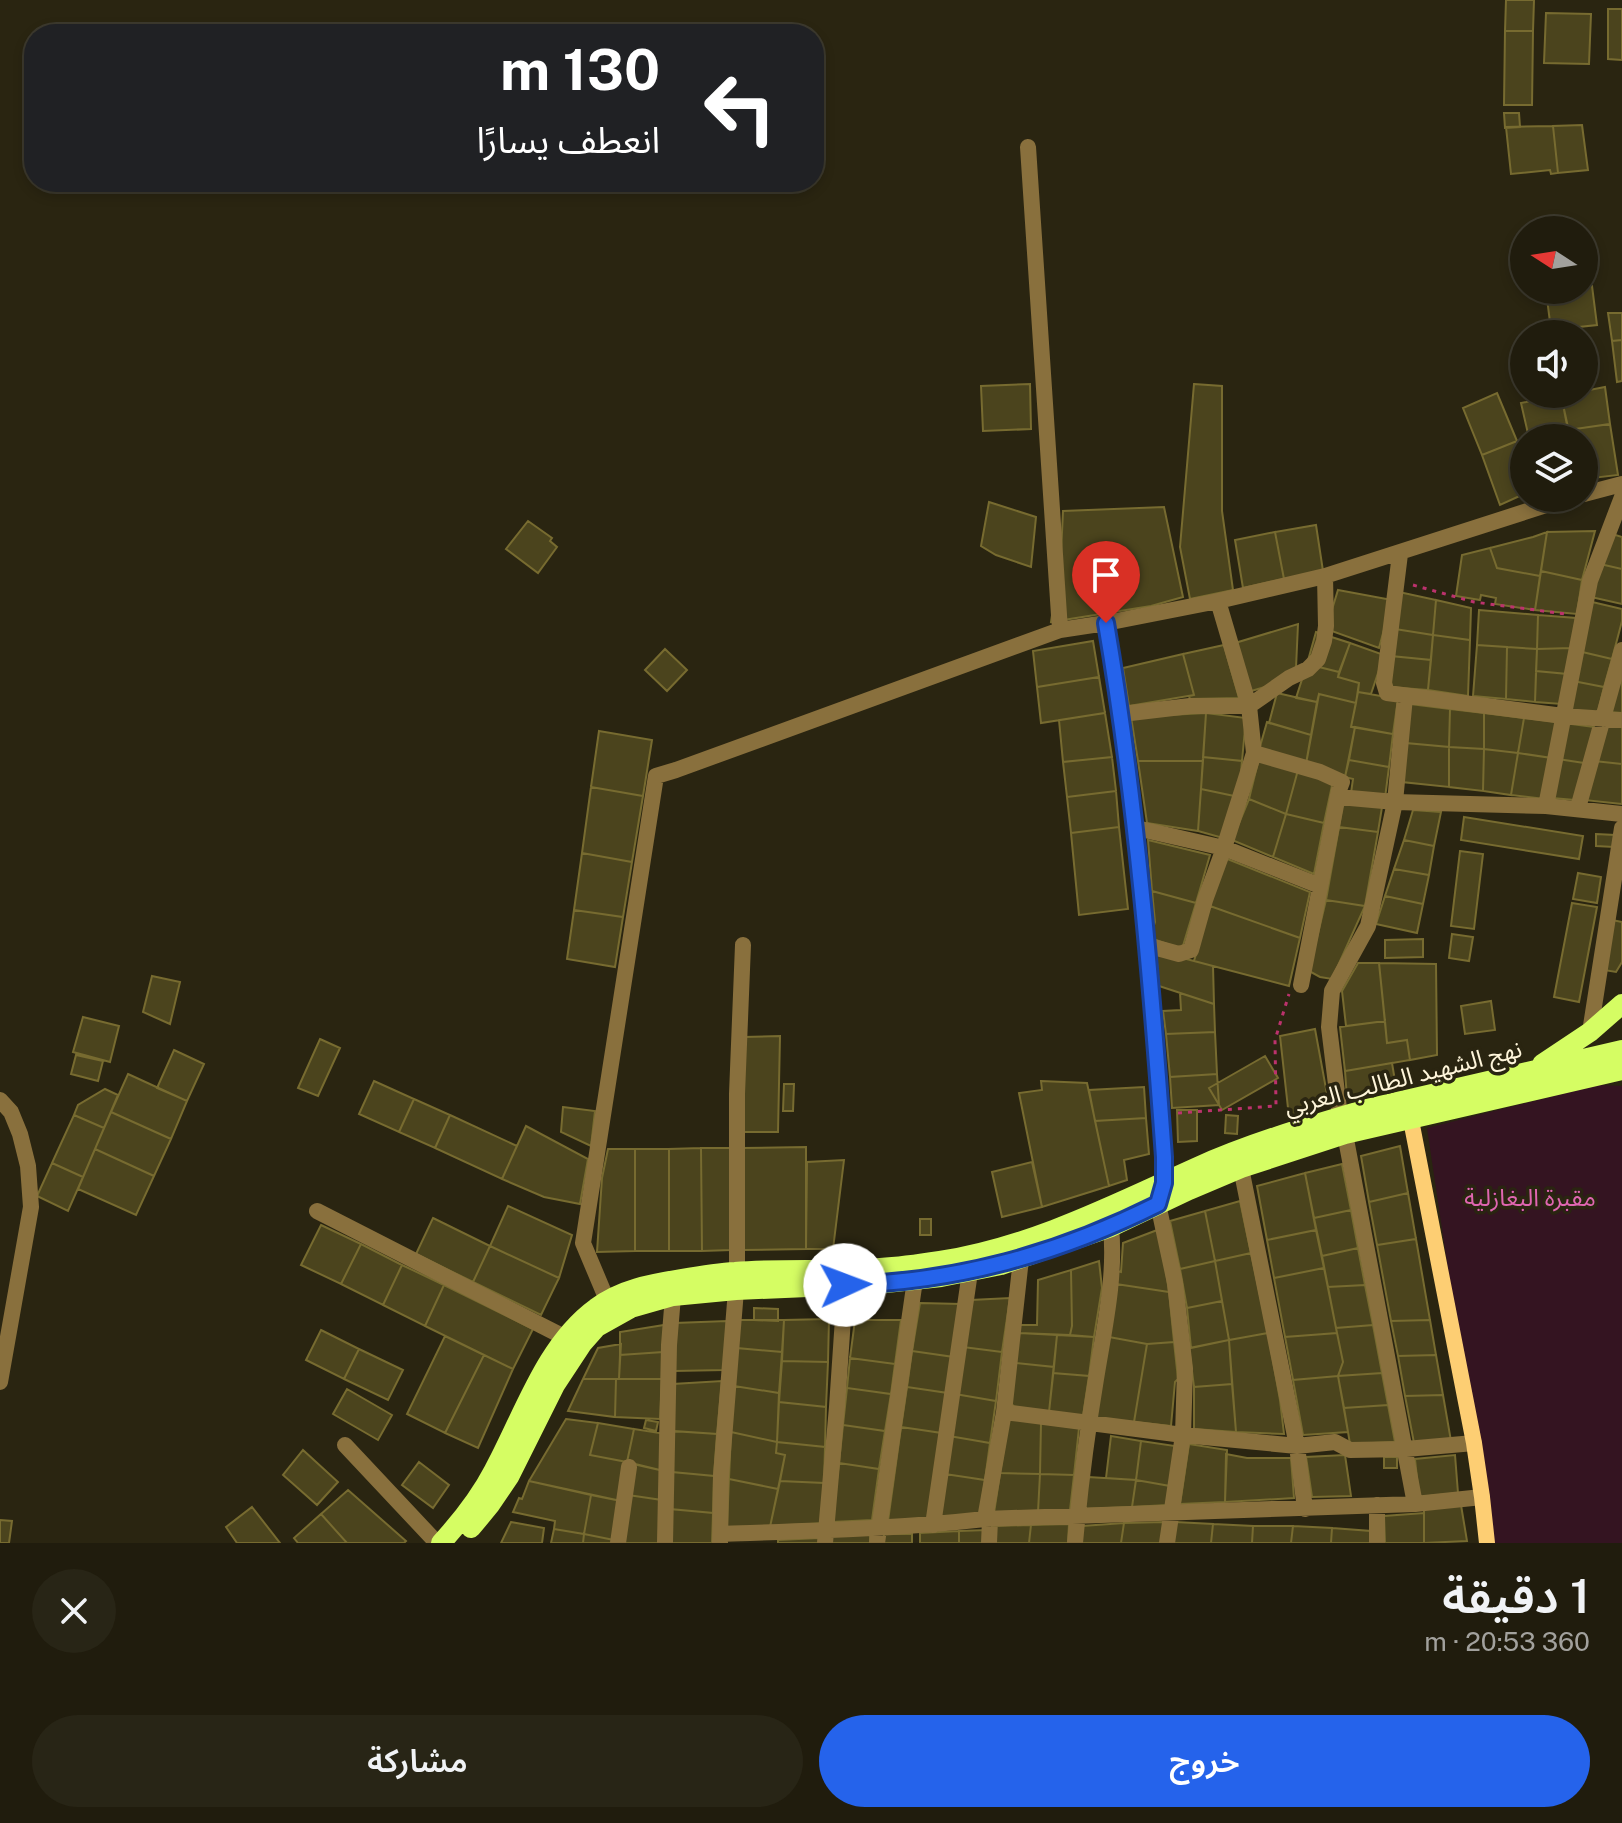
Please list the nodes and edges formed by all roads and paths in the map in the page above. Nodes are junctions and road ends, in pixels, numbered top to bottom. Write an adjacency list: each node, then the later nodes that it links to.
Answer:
1 (1028, 147): 12 (street)
2 (1622, 484): 3 (street)
3 (1598, 490)
4 (1622, 497): 10 (street)
5 (1526, 512): 6 (street)
6 (1400, 554): 7 (street); 8 (street)
7 (1325, 576): 9 (street); 15 (street)
8 (1397, 581): 10 (path); 14 (street)
9 (1218, 601): 11 (street); 15 (street)
10 (1582, 617): 17 (street)
11 (1106, 623): 12 (street); 16 (street)
12 (1060, 630): 53 (street)
13 (1622, 650): 18 (street)
14 (1405, 697): 17 (street); 22 (street)
15 (1249, 706): 16 (street); 20 (street)
16 (1122, 714): 26 (street)
17 (1563, 716): 18 (street); 23 (street)
18 (1601, 719): 19 (street); 24 (street)
19 (1622, 720)
20 (1254, 753): 21 (street); 28 (street)
21 (1339, 797): 22 (street); 29 (street)
22 (1395, 802): 23 (street); 41 (street)
23 (1546, 806): 24 (street)
24 (1578, 808): 25 (street)
25 (1622, 814)
26 (1136, 828): 28 (street); 31 (street)
27 (1622, 828): 34 (street)
28 (1224, 848): 29 (street); 31 (street)
29 (1320, 886): 32 (street)
30 (743, 945): 50 (street)
31 (1146, 945): 40 (street)
32 (1301, 985): 40 (path)
33 (1622, 1004): 34 (main road)
34 (1590, 1032): 37 (main road)
35 (1622, 1050): 37 (main road, نهج الشهيد الطالب العربي)
36 (1622, 1070): 39 (main road, نهج الشهيد الطالب العربي)
37 (1532, 1071): 39 (main road, نهج الشهيد الطالب العربي)
38 (0, 1100): 55 (street)
39 (1409, 1110): 41 (main road, نهج الشهيد الطالب العربي); 60 (street)
40 (1161, 1115): 43 (street)
41 (1342, 1126): 42 (main road, نهج الشهيد الطالب العربي); 43 (main road, نهج الشهيد الطالب العربي); 63 (street)
42 (1241, 1168): 44 (main road, نهج الشهيد الطالب العربي); 62 (street)
43 (1164, 1183): 44 (street); 47 (main road, نهج الشهيد الطالب العربي)
44 (1158, 1204): 46 (main road, نهج الشهيد الطالب العربي); 59 (street)
45 (317, 1211): 54 (street)
46 (1111, 1227): 47 (main road, نهج الشهيد الطالب العربي); 58 (street)
47 (1021, 1250): 48 (main road, نهج الشهيد الطالب العربي); 49 (main road, نهج الشهيد الطالب العربي); 56 (street)
48 (970, 1272): 51 (main road, نهج الشهيد الطالب العربي); 72 (street)
49 (845, 1277): 50 (main road, نهج الشهيد الطالب العربي); 51 (main road, نهج الشهيد الطالب العربي); 74 (street)
50 (737, 1280): 52 (main road, نهج الشهيد الطالب العربي); 53 (main road, نهج الشهيد الطالب العربي); 75 (street)
51 (915, 1280): 73 (street)
52 (673, 1296): 57 (main road, نهج الشهيد الطالب العربي); 79 (street)
53 (607, 1300): 54 (main road, نهج الشهيد الطالب العربي)
54 (566, 1338): 57 (main road, نهج الشهيد الطالب العربي)
55 (0, 1382)
56 (1004, 1412): 58 (street); 71 (street)
57 (527, 1419): 76 (main road, نهج الشهيد الطالب العربي); 77 (main road, نهج الشهيد الطالب العربي)
58 (1089, 1424): 59 (street); 70 (street)
59 (1183, 1435): 62 (street); 69 (street)
60 (1474, 1443): 63 (street); 65 (street)
61 (345, 1445): 76 (street)
62 (1297, 1446): 63 (street); 68 (street)
63 (1406, 1449): 66 (street)
64 (629, 1467): 78 (street)
65 (1482, 1497): 66 (street); 84 (street)
66 (1415, 1504): 67 (street)
67 (1377, 1505): 68 (street); 83 (street)
68 (1305, 1509): 69 (street)
69 (1172, 1513): 70 (street); 82 (street)
70 (1077, 1517): 71 (street); 81 (street)
71 (987, 1520): 72 (street); 80 (street)
72 (922, 1531): 73 (street)
73 (877, 1535): 74 (street)
74 (825, 1537): 75 (street)
75 (720, 1539)
76 (439, 1543)
77 (457, 1543)
78 (618, 1543)
79 (665, 1543)
80 (989, 1543)
81 (1075, 1543)
82 (1167, 1543)
83 (1377, 1543)
84 (1487, 1543)

